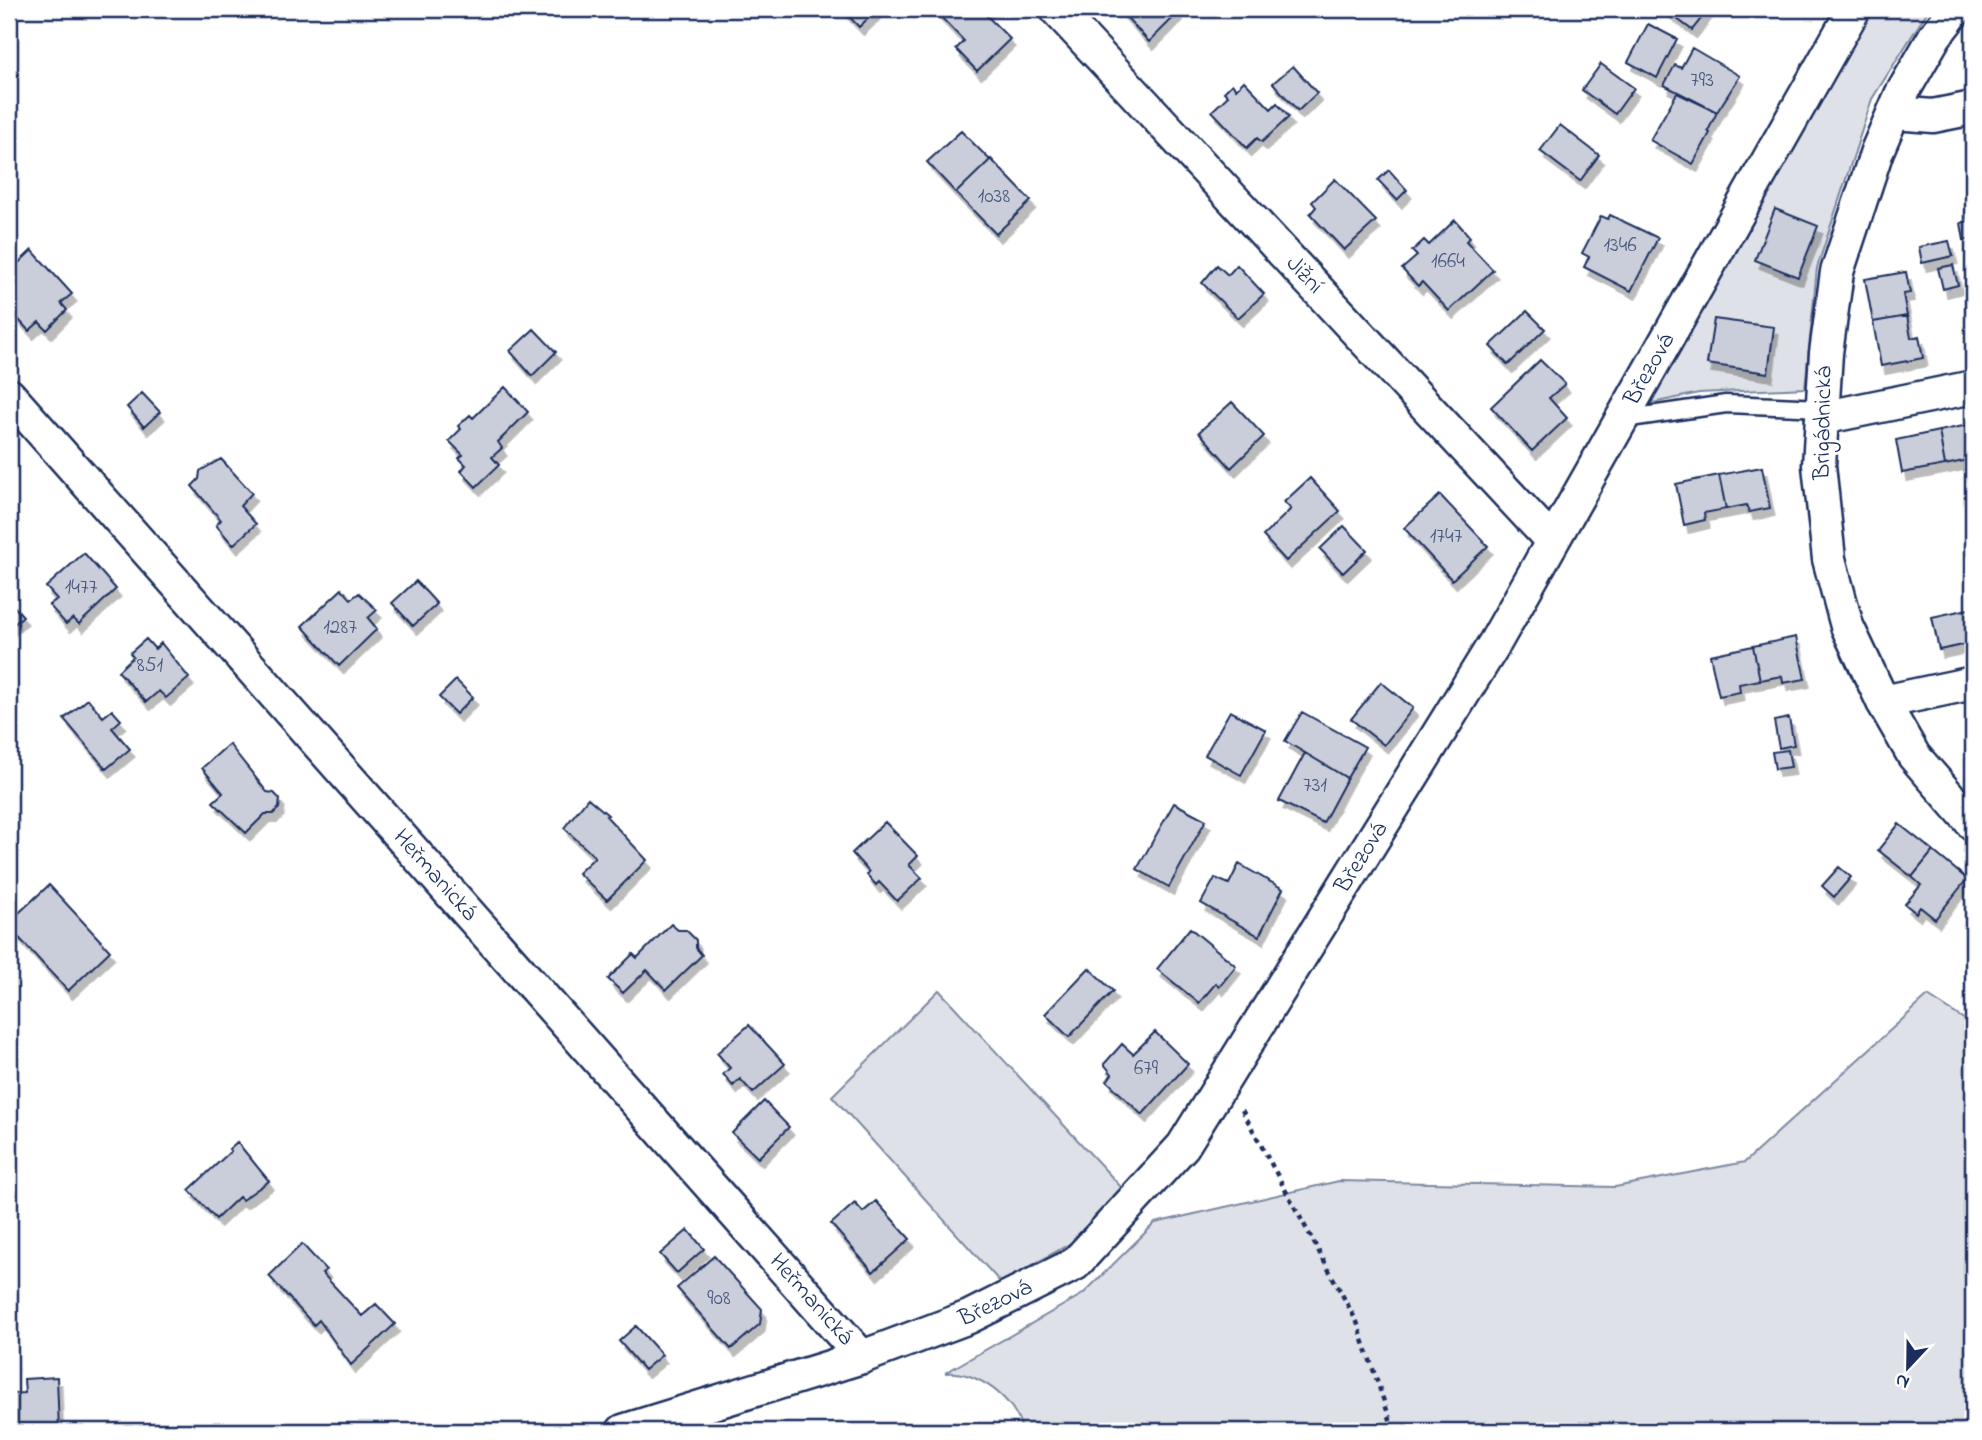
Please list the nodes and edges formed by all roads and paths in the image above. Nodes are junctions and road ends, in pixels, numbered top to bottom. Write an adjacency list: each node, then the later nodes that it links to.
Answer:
1 (1056, 9): 10 (street, Jižní)
2 (1854, 9): 9 (street, Březová)
3 (1956, 9): 5 (street, Brigádnická)
4 (1973, 108): 5 (street)
5 (1894, 113): 8 (street, Brigádnická)
6 (1973, 387): 8 (street)
7 (9, 395): 15 (street, Heřmanická)
8 (1822, 413): 9 (lane); 12 (street, Brigádnická)
9 (1621, 419): 10 (street, Březová)
10 (1552, 541): 14 (street, Březová)
11 (1973, 683): 12 (street)
12 (1883, 702): 13 (street, Brigádnická)
13 (1973, 824)
14 (1224, 1079): 15 (street, Březová); 17 (path)
15 (862, 1357): 16 (street, Březová)
16 (623, 1431)
17 (1394, 1431)

